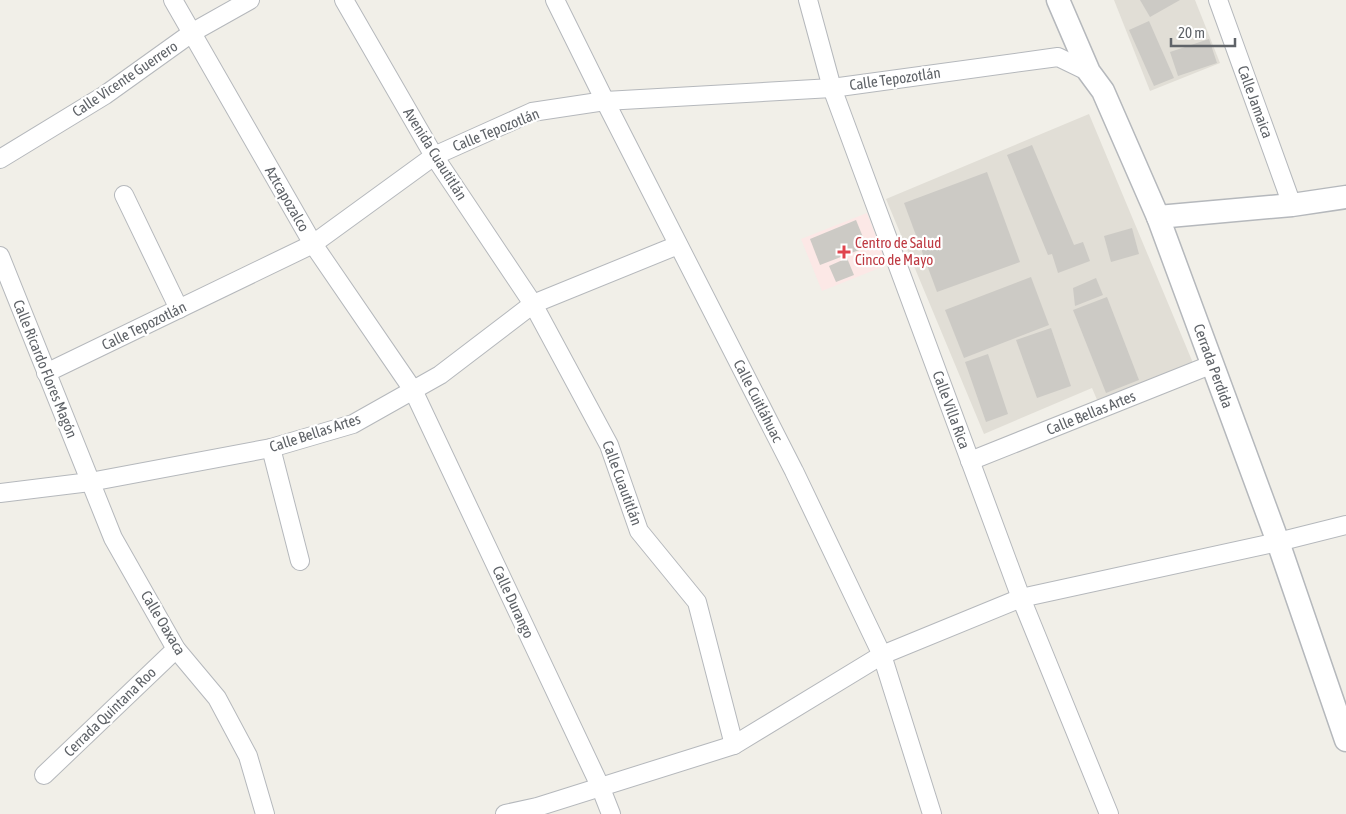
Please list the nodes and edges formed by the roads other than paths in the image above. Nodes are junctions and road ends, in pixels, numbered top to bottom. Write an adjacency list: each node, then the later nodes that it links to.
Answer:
1 (174, 0): 8 (street, Aztcapozalco)
2 (250, 0): 8 (street, Calle Vicente Guerrero)
3 (344, 0): 12 (street, Avenida Cuautitlán)
4 (555, 0): 11 (street, Calle Cuitláhuac)
5 (808, 0): 10 (street, Calle Villa Rica)
6 (1058, 0): 9 (street, Cerrada Perdida)
7 (1218, 0): 16 (street, Calle Jamaica)
8 (193, 32): 13 (street, Calle Vicente Guerrero); 18 (street, Aztcapozalco)
9 (1089, 72): 10 (street, Calle Tepozotlán); 17 (street, Cerrada Perdida)
10 (832, 88): 11 (street, Calle Tepozotlán); 27 (street, Calle Villa Rica)
11 (605, 101): 12 (street, Calle Tepozotlán); 19 (street, Calle Cuitláhuac)
12 (434, 156): 18 (street, Calle Tepozotlán); 21 (street, Avenida Cuautitlán)
13 (0, 159)
14 (124, 195): 22 (street)
15 (1346, 197): 16 (street)
16 (1292, 205): 17 (street)
17 (1158, 217): 23 (street, Cerrada Perdida)
18 (313, 244): 22 (street, Calle Tepozotlán); 25 (street, Aztcapozalco)
19 (678, 245): 21 (street, Calle Bellas Artes); 35 (street, Calle Cuitláhuac)
20 (0, 256): 24 (street, Calle Ricardo Flores Magón)
21 (532, 304): 25 (street, Calle Bellas Artes); 37 (street, Calle Cuautitlán)
22 (179, 309): 24 (street, Calle Tepozotlán)
23 (1213, 364): 27 (street, Calle Bellas Artes); 31 (street, Cerrada Perdida)
24 (46, 373): 28 (street, Calle Ricardo Flores Magón)
25 (413, 390): 26 (street, Calle Bellas Artes); 39 (street, Calle Durango)
26 (271, 448): 28 (street, Calle Bellas Artes); 32 (street)
27 (970, 461): 33 (street, Calle Villa Rica)
28 (90, 482): 29 (street, Calle Bellas Artes); 34 (street, Calle Oaxaca)
29 (0, 493)
30 (1346, 525): 31 (street)
31 (1278, 542): 33 (street); 36 (street, Cerrada Perdida)
32 (300, 561)
33 (1021, 598): 35 (street); 44 (street, Calle Villa Rica)
34 (176, 649): 38 (street, Cerrada Quintana Roo); 40 (street, Calle Oaxaca)
35 (882, 654): 37 (street); 43 (street, Calle Cuitláhuac)
36 (1346, 740)
37 (734, 745): 39 (street)
38 (44, 776)
39 (600, 786): 41 (street); 42 (street, Calle Durango)
40 (265, 814)
41 (505, 814)
42 (611, 814)
43 (932, 814)
44 (1109, 814)

